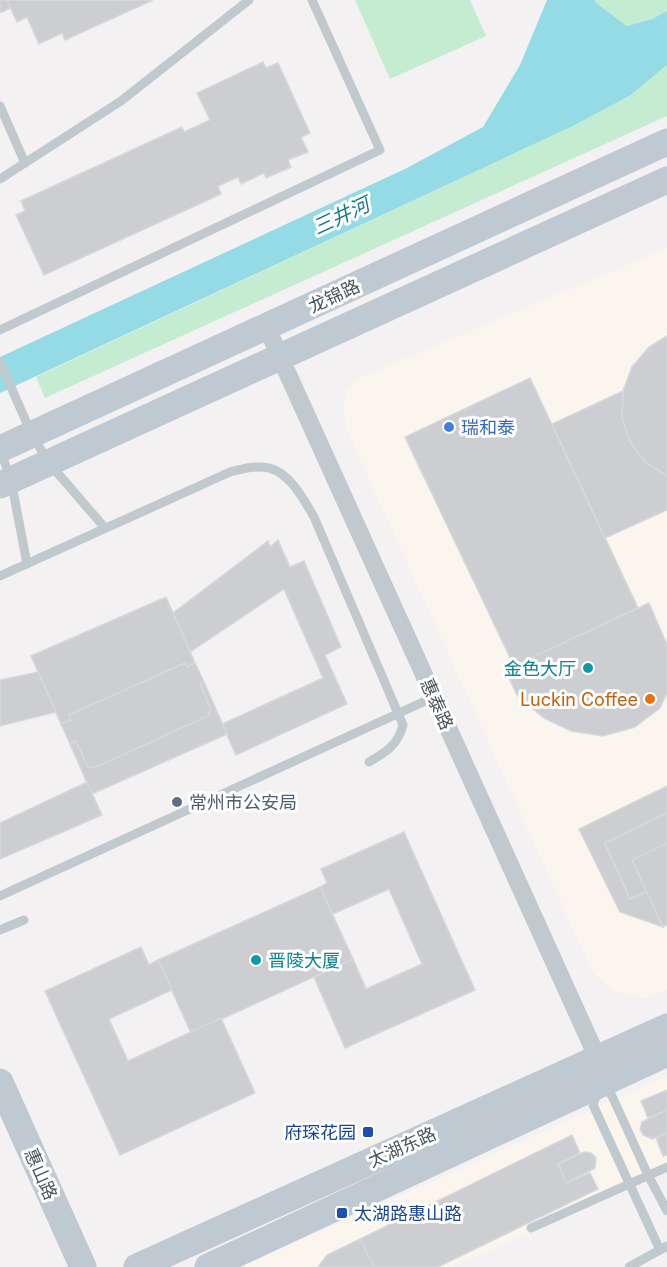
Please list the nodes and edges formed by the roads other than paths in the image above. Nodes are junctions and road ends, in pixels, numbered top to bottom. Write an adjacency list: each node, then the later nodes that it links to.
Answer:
1 (249, 0): 5 (lane)
2 (312, 0): 9 (lane)
3 (0, 106): 5 (lane)
4 (667, 142): 8 (main road, 龙锦路)
5 (25, 164): 6 (lane)
6 (0, 179)
7 (667, 180): 10 (main road, 龙锦路)
8 (267, 328): 10 (street, 惠泰路); 12 (main road, 龙锦路)
9 (0, 330)
10 (280, 356): 14 (main road, 龙锦路); 19 (street, 惠泰路)
11 (0, 362): 12 (lane)
12 (32, 435): 13 (main road, 龙锦路); 14 (lane)
13 (0, 450): 15 (lane)
14 (49, 463): 15 (main road, 龙锦路); 16 (lane)
15 (6, 483): 17 (lane)
16 (105, 528): 17 (lane); 20 (lane)
17 (27, 564): 18 (lane)
18 (0, 576)
19 (434, 697): 20 (lane); 27 (street, 惠泰路)
20 (399, 714): 21 (lane); 22 (lane)
21 (369, 762)
22 (0, 896)
23 (24, 920): 24 (lane)
24 (0, 930)
25 (667, 1027): 27 (main road, 太湖东路)
26 (667, 1053): 27 (main road, 太湖东路)
27 (600, 1071): 30 (lane); 31 (lane); 35 (main road, 太湖东路); 37 (main road, 太湖东路)
28 (0, 1082): 36 (main road, 惠山路)
29 (667, 1167): 30 (lane)
30 (648, 1175): 31 (lane); 32 (lane)
31 (630, 1184): 33 (lane); 34 (lane)
32 (667, 1211)
33 (531, 1228)
34 (663, 1248): 38 (lane)
35 (213, 1266)
36 (83, 1267)
37 (137, 1267)
38 (629, 1267)

